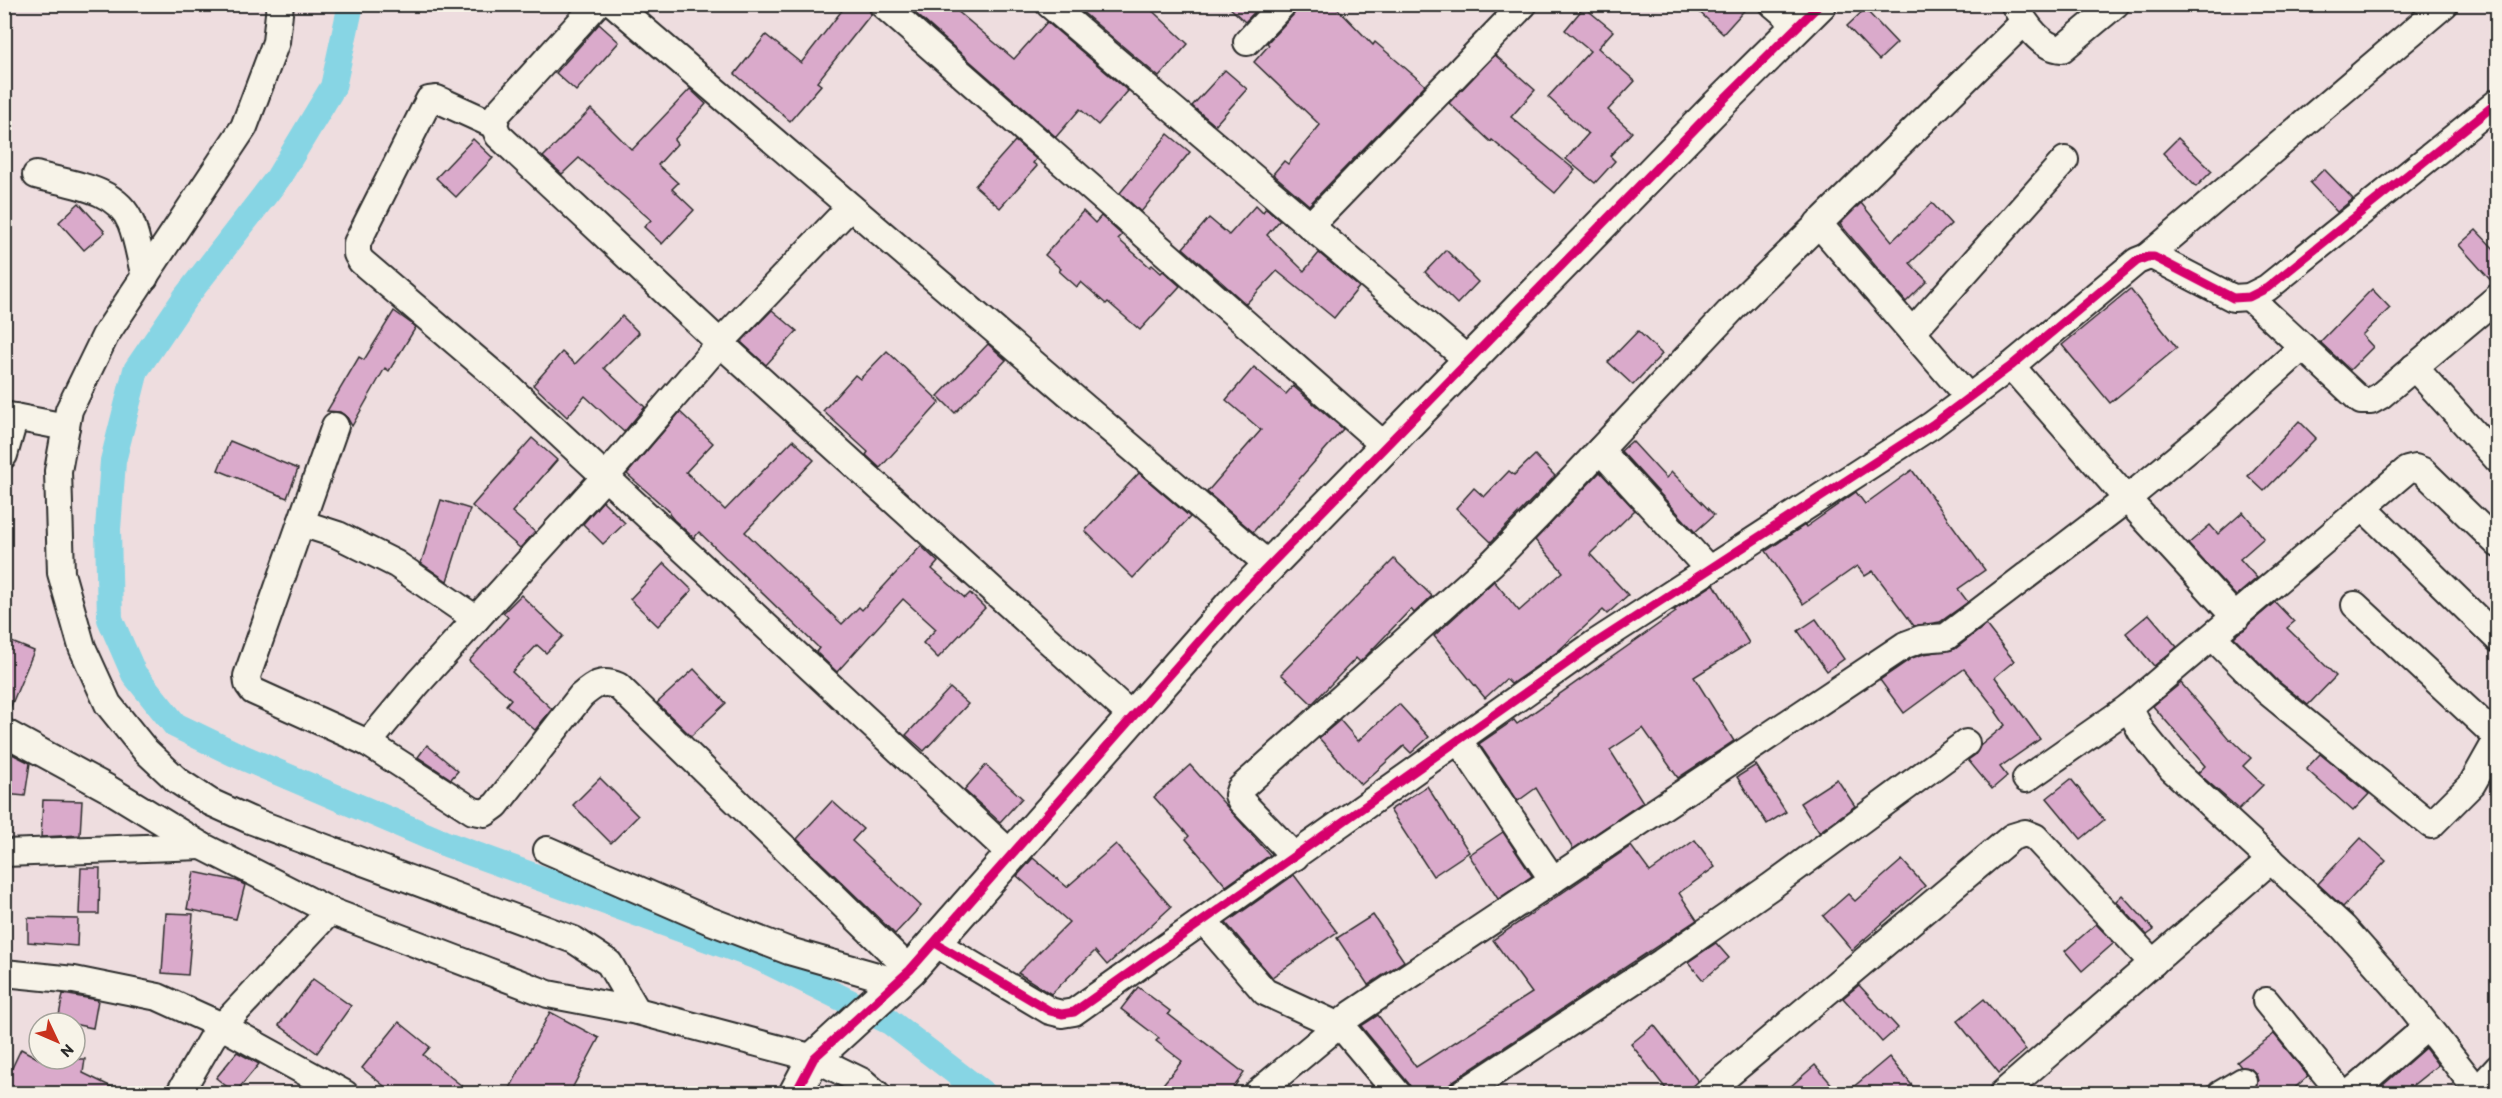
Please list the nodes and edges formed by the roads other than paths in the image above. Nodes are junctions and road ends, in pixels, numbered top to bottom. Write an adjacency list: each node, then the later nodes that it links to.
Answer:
1 (280, 4): 22 (street)
2 (597, 4): 15 (street)
3 (614, 4): 18 (street)
4 (882, 4): 35 (street)
5 (1049, 4): 20 (street)
6 (1283, 4): 13 (street)
7 (1524, 4): 20 (street)
8 (1773, 4): 12 (street)
9 (2116, 4): 11 (street)
10 (2445, 4): 21 (street)
11 (2019, 13): 19 (street)
12 (1810, 15): 28 (street)
13 (1247, 42)
14 (2498, 102): 23 (street)
15 (494, 125): 26 (street); 39 (street)
16 (2065, 160): 25 (street)
17 (36, 175): 22 (street)
18 (850, 207): 26 (street); 44 (street)
19 (1818, 224): 25 (street); 36 (street)
20 (1310, 226): 28 (street)
21 (2146, 257): 23 (street); 29 (street)
22 (145, 277): 34 (street)
23 (2248, 297): 27 (street)
24 (2498, 297): 30 (street)
25 (1911, 332): 31 (street)
26 (720, 343): 39 (street); 52 (street)
27 (2303, 347): 30 (street); 40 (street)
28 (1468, 360): 35 (street)
29 (2010, 366): 31 (street); 40 (street)
30 (2414, 367): 38 (street)
31 (1968, 397): 45 (street)
32 (10, 416): 34 (street); 37 (street)
33 (335, 426): 42 (street)
34 (66, 428): 72 (street)
35 (1385, 446): 44 (street)
36 (1600, 450): 45 (street); 62 (street)
37 (4, 455)
38 (2498, 460)
39 (606, 476): 48 (street); 61 (street)
40 (2127, 499): 47 (street); 64 (street)
41 (2364, 508): 43 (street); 47 (street); 50 (street)
42 (301, 523): 48 (street); 55 (street)
43 (2498, 544)
44 (1270, 566): 52 (street)
45 (1709, 570): 54 (street)
46 (2355, 605): 49 (street)
47 (2236, 618): 49 (street)
48 (476, 619): 55 (street)
49 (2213, 637): 51 (street)
50 (2498, 639)
51 (2129, 707): 57 (street); 63 (street)
52 (1133, 717): 61 (street)
53 (4, 732): 58 (street)
54 (1459, 741): 62 (street); 64 (street)
55 (368, 743): 70 (street)
56 (1966, 743): 85 (street)
57 (2026, 779)
58 (202, 846): 60 (street); 65 (street)
59 (547, 850): 70 (street)
60 (4, 853)
61 (1012, 855): 67 (street)
62 (1295, 857): 66 (street)
63 (2271, 860): 68 (street); 75 (street)
64 (1553, 880): 73 (street)
65 (330, 911): 72 (street); 74 (street)
66 (1204, 921): 67 (street); 73 (street)
67 (934, 943): 70 (street)
68 (2153, 963): 86 (street); 87 (street)
69 (4, 973): 74 (street)
70 (898, 982): 76 (street)
71 (2266, 1001): 88 (street)
72 (637, 1011): 76 (street)
73 (1337, 1025): 83 (street); 84 (street)
74 (222, 1026): 79 (street); 80 (street)
75 (2427, 1027): 78 (street); 89 (street)
76 (814, 1058): 81 (street); 82 (street)
77 (2498, 1068): 78 (street)
78 (2476, 1092)
79 (179, 1094)
80 (345, 1094)
81 (795, 1094)
82 (877, 1094)
83 (1256, 1094)
84 (1398, 1094)
85 (1461, 1094)
86 (1705, 1094)
87 (2002, 1094)
88 (2342, 1094)
89 (2349, 1094)

